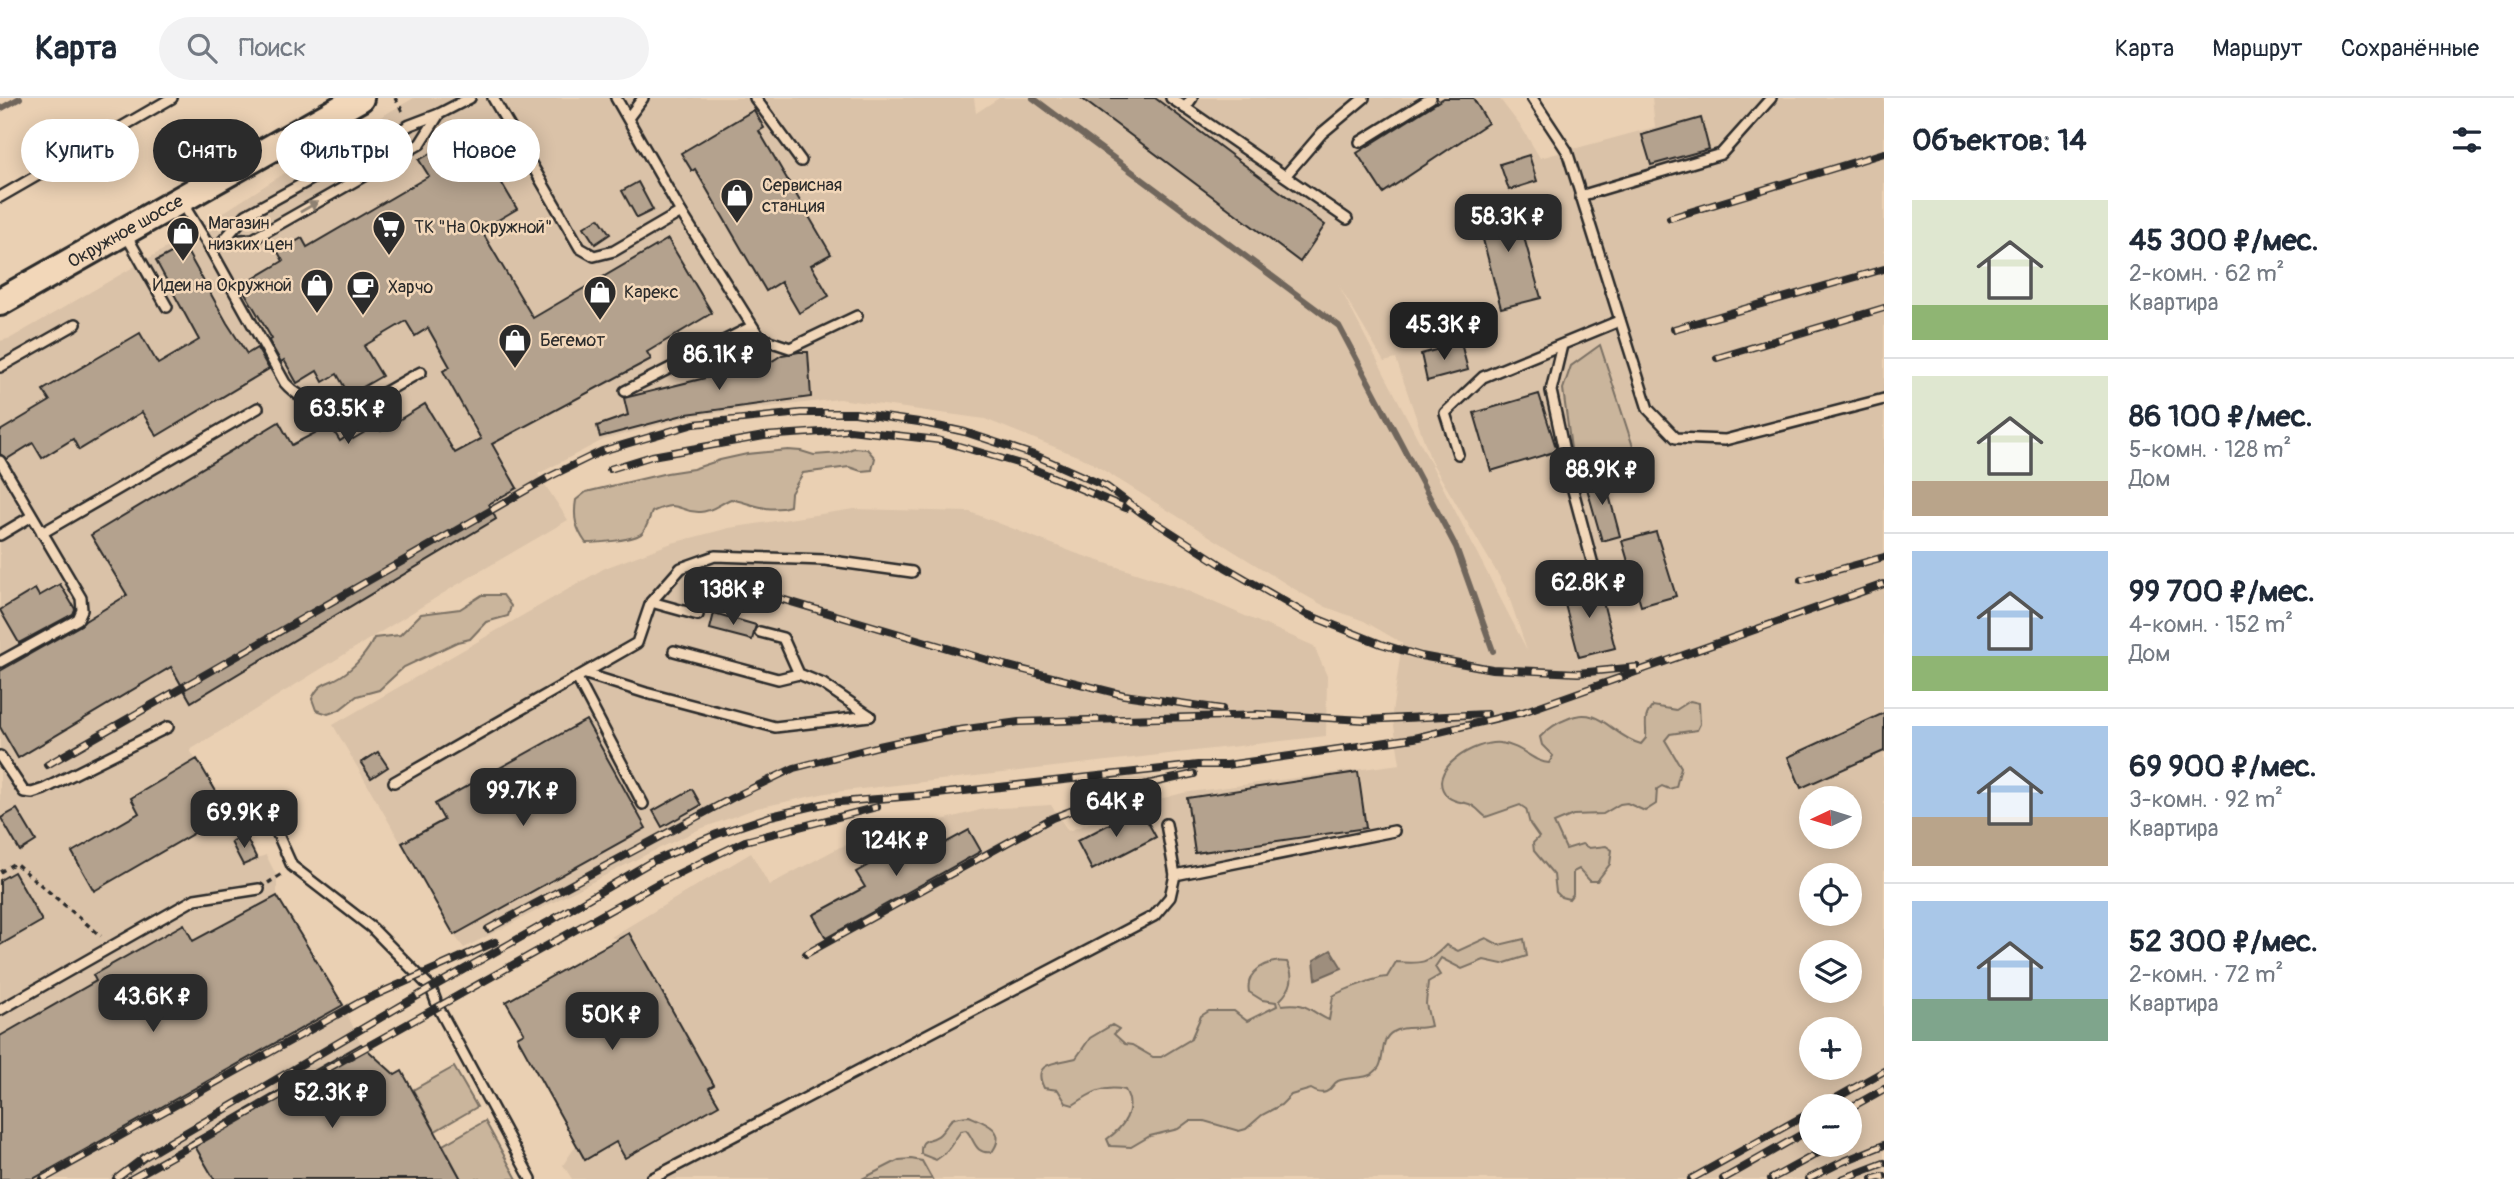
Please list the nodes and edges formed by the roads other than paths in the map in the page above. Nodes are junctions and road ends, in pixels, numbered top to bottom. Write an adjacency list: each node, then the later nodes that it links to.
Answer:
1 (172, 98): 21 (lane)
2 (360, 98): 22 (main road, Окружное шоссе)
3 (470, 98): 15 (lane)
4 (494, 98): 23 (lane)
5 (616, 98): 16 (lane)
6 (643, 98): 16 (lane)
7 (755, 98): 18 (lane)
8 (1171, 98): 14 (lane)
9 (1192, 98): 14 (lane)
10 (1364, 98): 19 (lane)
11 (1431, 98): 17 (lane)
12 (1532, 98): 20 (lane)
13 (1772, 98): 20 (lane)
14 (1185, 108): 19 (lane)
15 (439, 114): 26 (lane); 26 (lane, one-way to 15)
16 (628, 118): 23 (lane)
17 (1360, 142)
18 (801, 161)
19 (1285, 176): 24 (lane)
20 (1580, 196): 31 (lane)
21 (0, 197)
22 (181, 199): 25 (main road, Окружное шоссе); 27 (lane)
23 (681, 212): 33 (lane)
24 (1347, 219)
25 (125, 232): 28 (main road, Окружное шоссе); 29 (lane)
26 (222, 242): 27 (lane)
27 (211, 248): 36 (lane)
28 (0, 302)
29 (167, 307)
30 (857, 317): 33 (lane)
31 (1619, 321): 34 (lane); 38 (lane)
32 (76, 324): 35 (lane)
33 (751, 327): 37 (lane)
34 (1562, 345): 40 (lane); 46 (lane)
35 (0, 367)
36 (421, 372)
37 (625, 391)
38 (1884, 399)
39 (257, 408): 43 (lane)
40 (1458, 454)
41 (0, 461): 42 (lane)
42 (32, 516): 43 (lane); 44 (lane)
43 (42, 533): 51 (lane)
44 (0, 535)
45 (912, 572): 47 (lane)
46 (1596, 576)
47 (651, 602): 48 (lane); 53 (lane)
48 (698, 615)
49 (760, 632): 52 (lane)
50 (674, 651): 52 (lane)
51 (0, 662)
52 (799, 674): 53 (lane)
53 (582, 676): 56 (lane); 57 (lane)
54 (168, 727): 55 (lane)
55 (0, 756)
56 (394, 782)
57 (643, 804)
58 (267, 810): 64 (lane)
59 (1167, 824): 61 (lane)
60 (1394, 831): 61 (lane)
61 (1175, 875): 65 (lane)
62 (260, 889): 63 (lane)
63 (0, 1010)
64 (531, 1179)
65 (651, 1179)

